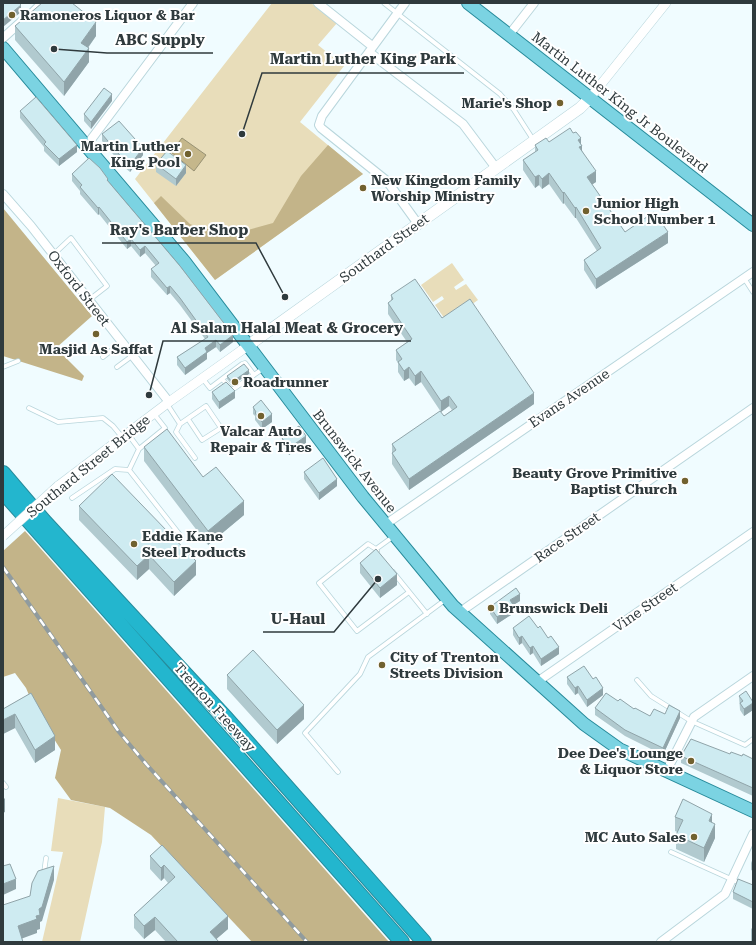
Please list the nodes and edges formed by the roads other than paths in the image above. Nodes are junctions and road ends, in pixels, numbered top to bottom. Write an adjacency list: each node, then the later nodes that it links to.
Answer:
1 (42, 3): 11 (street)
2 (194, 3): 16 (street)
3 (318, 3): 13 (street)
4 (384, 3): 9 (lane)
5 (405, 3): 9 (street)
6 (468, 3): 10 (main road, Martin Luther King Jr Boulevard)
7 (534, 3): 10 (street)
8 (666, 3): 14 (street, Southard Street)
9 (397, 13): 13 (street); 15 (lane)
10 (509, 35): 14 (main road, Martin Luther King Jr Boulevard)
11 (3, 38)
12 (3, 48): 16 (main road, Brunswick Avenue)
13 (371, 49): 17 (street); 20 (street)
14 (590, 98): 15 (main road, Southard Street); 19 (main road, Martin Luther King Jr Boulevard)
15 (534, 141): 17 (main road, Southard Street)
16 (87, 145): 27 (main road, Brunswick Avenue)
17 (496, 168): 20 (main road, Southard Street)
18 (3, 194): 21 (street, Oxford Street)
19 (752, 222)
20 (418, 224): 27 (main road, Southard Street)
21 (53, 255): 25 (street, Oxford Street); 25 (lane)
22 (753, 272): 23 (street, Evans Avenue)
23 (744, 278): 24 (lane); 50 (street, Evans Avenue)
24 (753, 292)
25 (89, 300): 26 (street, Oxford Street)
26 (122, 342): 28 (street, Oxford Street); 29 (lane)
27 (249, 345): 33 (main road, Brunswick Avenue); 35 (street, Southard Street)
28 (133, 355): 32 (lane); 37 (street, Oxford Street)
29 (103, 357)
30 (18, 361): 31 (lane)
31 (3, 367)
32 (116, 367)
33 (265, 367): 34 (lane); 50 (main road, Brunswick Avenue)
34 (254, 375): 36 (lane); 36 (lane)
35 (203, 378): 36 (lane); 37 (street, Southard Street)
36 (222, 379)
37 (168, 403): 40 (street, Southard Street); 42 (lane)
38 (30, 408): 43 (lane)
39 (753, 408): 60 (street, Race Street)
40 (154, 413): 43 (street, Southard Street Bridge); 44 (lane)
41 (188, 419): 41 (lane); 42 (lane)
42 (180, 424): 45 (lane)
43 (125, 435): 44 (lane); 53 (street, Southard Street Bridge, bridge)
44 (139, 449): 46 (lane)
45 (195, 458)
46 (129, 470): 49 (lane); 52 (lane)
47 (3, 473): 79 (highway, Trenton Freeway)
48 (3, 492): 78 (highway, Trenton Freeway)
49 (72, 498)
50 (386, 524): 54 (main road, Brunswick Avenue)
51 (753, 532): 64 (street, Vine Street)
52 (180, 535)
53 (3, 536)
54 (394, 536): 55 (lane); 59 (main road, Brunswick Avenue)
55 (376, 549): 56 (lane); 58 (lane)
56 (380, 555)
57 (390, 567): 58 (lane)
58 (409, 592): 61 (lane)
59 (447, 599): 60 (main road, Brunswick Avenue); 61 (lane)
60 (460, 612): 64 (main road, Brunswick Avenue)
61 (427, 614): 67 (lane)
62 (753, 676): 65 (street)
63 (637, 680): 65 (lane)
64 (537, 682): 68 (main road, Brunswick Avenue)
65 (691, 721): 66 (lane); 68 (street)
66 (753, 739)
67 (338, 772)
68 (666, 772): 71 (main road, Brunswick Avenue)
69 (3, 783): 70 (lane)
70 (6, 787)
71 (753, 811)
72 (753, 834): 76 (street)
73 (671, 852): 76 (lane)
74 (46, 858): 75 (lane)
75 (38, 878)
76 (732, 879): 77 (lane); 80 (street)
77 (746, 886)
78 (402, 942)
79 (424, 942)
80 (661, 942)

